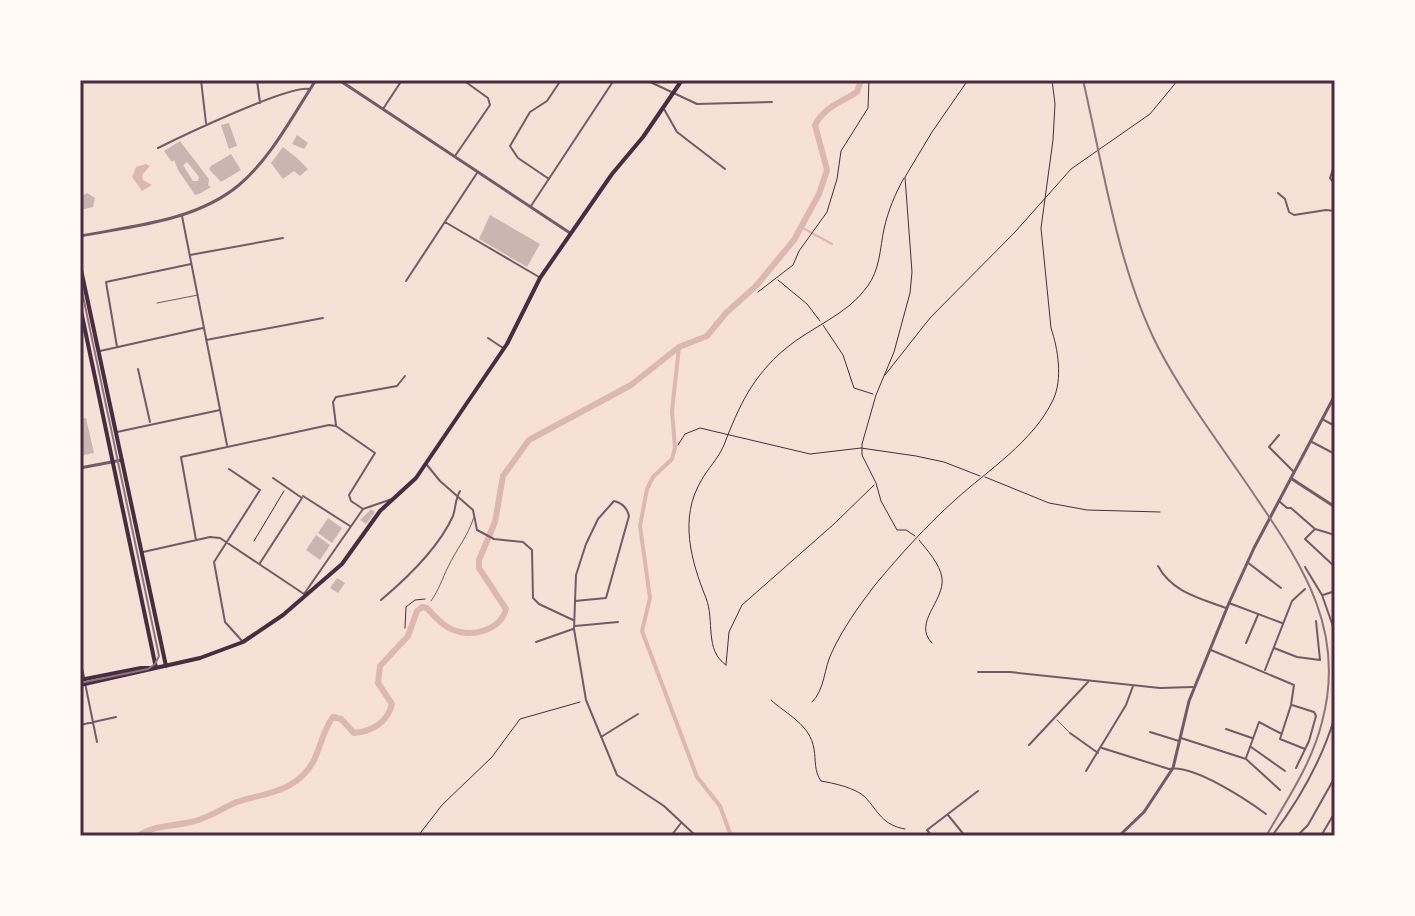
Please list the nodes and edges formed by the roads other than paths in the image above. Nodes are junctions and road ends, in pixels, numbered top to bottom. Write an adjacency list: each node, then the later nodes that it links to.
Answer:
1 (201, 80): 17 (street)
2 (257, 80): 14 (street)
3 (316, 80): 11 (street)
4 (339, 80): 16 (street)
5 (402, 80): 16 (street)
6 (463, 80): 19 (street)
7 (561, 80): 23 (street)
8 (613, 80): 23 (street)
9 (646, 80): 12 (street)
10 (682, 80): 12 (main road)
11 (310, 89): 14 (street); 28 (street)
12 (673, 95): 13 (street); 15 (main road)
13 (772, 102)
14 (260, 104): 17 (street)
15 (663, 108): 21 (street); 30 (main road)
16 (383, 110): 19 (street)
17 (206, 124): 18 (street)
18 (158, 148)
19 (455, 157): 22 (street)
20 (1335, 163): 24 (street)
21 (725, 169)
22 (478, 172): 26 (street); 29 (street)
23 (549, 179): 26 (street)
24 (1335, 185)
25 (1278, 193): 27 (street)
26 (530, 207): 30 (street)
27 (1335, 211)
28 (182, 215): 31 (street); 33 (street)
29 (445, 222): 36 (street); 37 (street)
30 (570, 233): 36 (main road)
31 (80, 236)
32 (283, 238): 33 (street)
33 (190, 255): 34 (street)
34 (192, 264): 38 (street); 46 (street)
35 (80, 265): 48 (main road)
36 (540, 278): 47 (main road)
37 (406, 281)
38 (198, 295): 39 (lane); 42 (street)
39 (157, 303)
40 (80, 306): 43 (main road)
41 (323, 318): 45 (street)
42 (204, 328): 45 (street); 46 (street)
43 (83, 337): 63 (main road)
44 (488, 338): 47 (street)
45 (206, 340): 52 (street)
46 (117, 347): 48 (street)
47 (504, 348): 64 (main road)
48 (99, 351): 57 (main road)
49 (138, 369): 54 (street)
50 (405, 376): 55 (street)
51 (1335, 395): 53 (street)
52 (220, 410): 54 (street); 60 (street)
53 (1322, 419): 56 (street); 59 (street)
54 (150, 425): 57 (street)
55 (336, 426): 60 (street); 76 (street)
56 (1335, 426)
57 (116, 432): 62 (main road)
58 (1279, 435): 67 (street)
59 (1311, 442): 61 (street); 67 (street)
60 (227, 446): 81 (street)
61 (1335, 454)
62 (122, 460): 63 (street); 83 (main road)
63 (112, 462): 65 (street); 115 (main road)
64 (426, 464): 72 (street); 73 (main road)
65 (80, 468)
66 (229, 469): 82 (street)
67 (1295, 473): 69 (street)
68 (273, 478): 85 (street)
69 (1292, 479): 74 (street); 75 (street)
70 (460, 491): 72 (street)
71 (303, 496): 78 (street)
72 (456, 496): 77 (street); 94 (street)
73 (393, 499): 76 (street); 92 (main road)
74 (1279, 502): 79 (street); 84 (street)
75 (1335, 507)
76 (363, 509): 78 (street)
77 (474, 514): 95 (lane); 102 (street)
78 (351, 527): 92 (street)
79 (1315, 529): 80 (street); 88 (street)
80 (1335, 535)
81 (196, 540): 82 (street); 83 (street)
82 (227, 541): 85 (street); 108 (street)
83 (141, 552): 114 (main road)
84 (1247, 562): 89 (street); 97 (street)
85 (259, 564): 92 (street)
86 (1158, 566): 98 (street)
87 (1305, 567): 93 (street)
88 (1335, 567)
89 (1281, 588)
90 (1305, 589): 105 (street)
91 (1335, 591): 93 (street)
92 (304, 594): 108 (main road)
93 (1322, 595): 101 (street)
94 (381, 600)
95 (431, 601)
96 (575, 601): 96 (street); 102 (street)
97 (1229, 603): 98 (street); 99 (street)
98 (1227, 609): 112 (street)
99 (1258, 614): 105 (street); 110 (street)
100 (1335, 617): 101 (street)
101 (1330, 618): 107 (street)
102 (573, 620): 106 (street)
103 (1316, 621): 111 (street)
104 (618, 622): 106 (street)
105 (1283, 624): 111 (street)
106 (574, 628): 109 (street); 133 (street)
107 (1335, 632)
108 (243, 642): 114 (main road)
109 (536, 642)
110 (1246, 643)
111 (1274, 648): 116 (street)
112 (1210, 649): 116 (street); 121 (street)
113 (80, 659): 119 (street)
114 (166, 666): 115 (main road)
115 (156, 668): 119 (main road)
116 (1265, 671): 122 (street)
117 (978, 672): 118 (street)
118 (1089, 680): 120 (street); 126 (street)
119 (82, 682): 127 (street)
120 (1134, 685): 121 (street); 139 (street)
121 (1194, 688): 135 (street)
122 (1291, 705): 132 (street); 140 (street)
123 (638, 714): 133 (street)
124 (1335, 716): 159 (street)
125 (116, 717): 127 (street)
126 (1055, 718): 131 (lane); 137 (street)
127 (93, 722): 128 (street); 136 (street)
128 (80, 725)
129 (1226, 729): 134 (street)
130 (1150, 732): 135 (street)
131 (1070, 733): 141 (street)
132 (1280, 733): 134 (street); 140 (street)
133 (600, 738): 153 (street)
134 (1253, 738): 138 (street)
135 (1181, 740): 142 (street); 143 (street)
136 (97, 742)
137 (1029, 745)
138 (1250, 746): 142 (street); 146 (street)
139 (1102, 748): 141 (street); 143 (street)
140 (1305, 749): 144 (street)
141 (1099, 753): 145 (street)
142 (1246, 759): 148 (street)
143 (1173, 768): 152 (street); 158 (street)
144 (1296, 768)
145 (1086, 771)
146 (1285, 771)
147 (1335, 777): 160 (street)
148 (1280, 790)
149 (978, 791): 151 (street)
150 (1335, 812): 161 (street)
151 (947, 814): 156 (street); 157 (street)
152 (1266, 814)
153 (682, 822): 154 (street); 155 (street)
154 (671, 836)
155 (696, 836)
156 (932, 836)
157 (965, 836)
158 (1119, 836)
159 (1272, 836)
160 (1297, 836)
161 (1321, 836)

